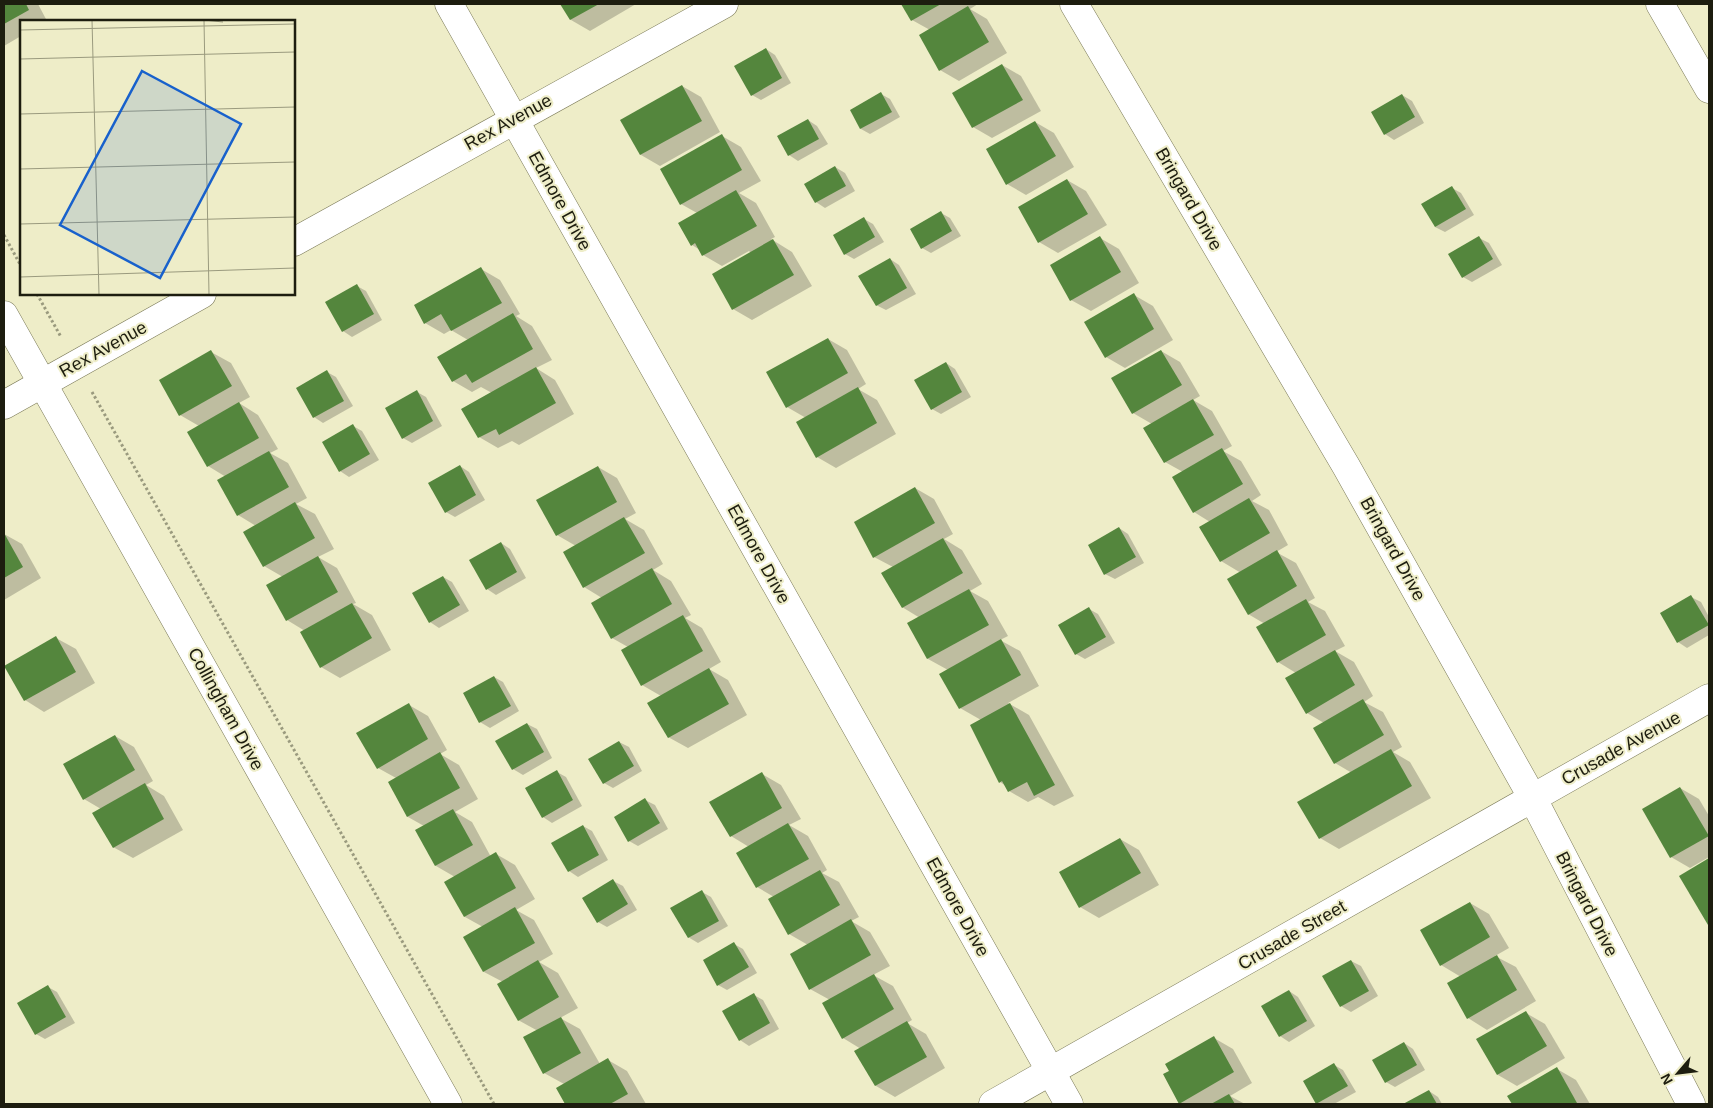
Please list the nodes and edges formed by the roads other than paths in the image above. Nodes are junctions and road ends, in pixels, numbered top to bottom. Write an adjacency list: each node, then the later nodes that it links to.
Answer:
1 (449, 4): 6 (street, Edmore Drive)
2 (724, 4): 6 (street, Rex Avenue)
3 (1074, 4): 13 (street, Bringard Drive)
4 (1660, 4): 5 (street)
5 (1709, 89)
6 (514, 119): 7 (street, Rex Avenue); 14 (street, Edmore Drive)
7 (295, 241)
8 (200, 295): 10 (street, Rex Avenue)
9 (4, 315): 10 (street, Collingham Drive)
10 (42, 383): 11 (street, Rex Avenue); 15 (street, Collingham Drive)
11 (4, 405)
12 (1709, 698): 13 (street, Crusade Avenue)
13 (1532, 797): 14 (street, Crusade Street); 18 (street, Bringard Drive)
14 (1051, 1072): 16 (street); 17 (street, Edmore Drive)
15 (448, 1104)
16 (992, 1104)
17 (1069, 1104)
18 (1691, 1104)

